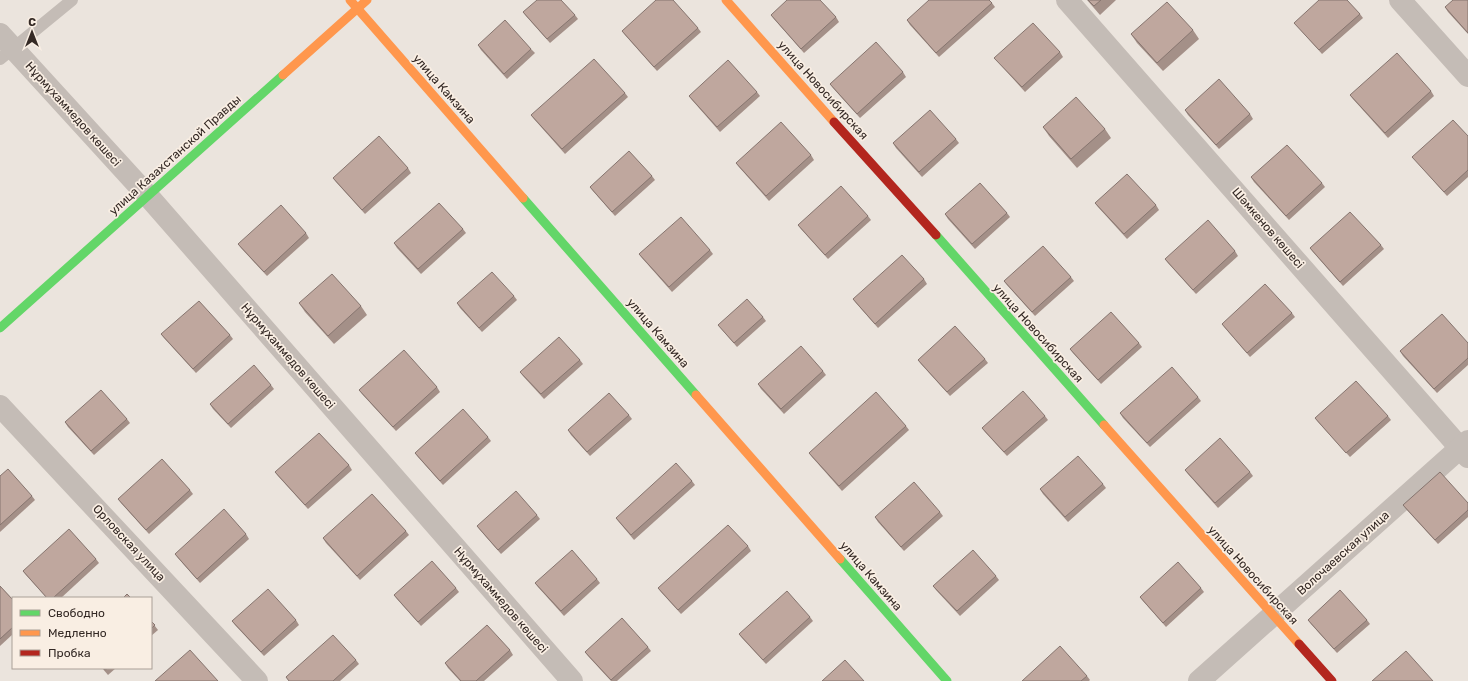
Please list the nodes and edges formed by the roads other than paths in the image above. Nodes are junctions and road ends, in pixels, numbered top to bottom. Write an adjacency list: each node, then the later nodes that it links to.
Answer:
1 (72, 0): 8 (lane)
2 (350, 0): 7 (main road, улица Камзина)
3 (367, 0): 7 (main road, улица Казахстанской Правды)
4 (726, 0): 14 (main road, улица Новосибирская)
5 (1068, 0): 13 (street, Шәмкенов көшесі)
6 (1400, 0): 9 (street)
7 (357, 8): 10 (main road, улица Казахстанской Правды); 17 (main road, улица Камзина)
8 (4, 47): 10 (street, Нұрмұхаммедов көшесі)
9 (1468, 76)
10 (148, 196): 11 (main road, улица Казахстанской Правды); 16 (street, Нұрмұхаммедов көшесі)
11 (0, 328)
12 (0, 406): 15 (street, Орловская улица)
13 (1465, 449): 14 (street, Волочаевская улица)
14 (1274, 616): 18 (street, Волочаевская улица); 19 (main road, улица Новосибирская)
15 (257, 681)
16 (572, 681)
17 (947, 681)
18 (1199, 681)
19 (1332, 681)

